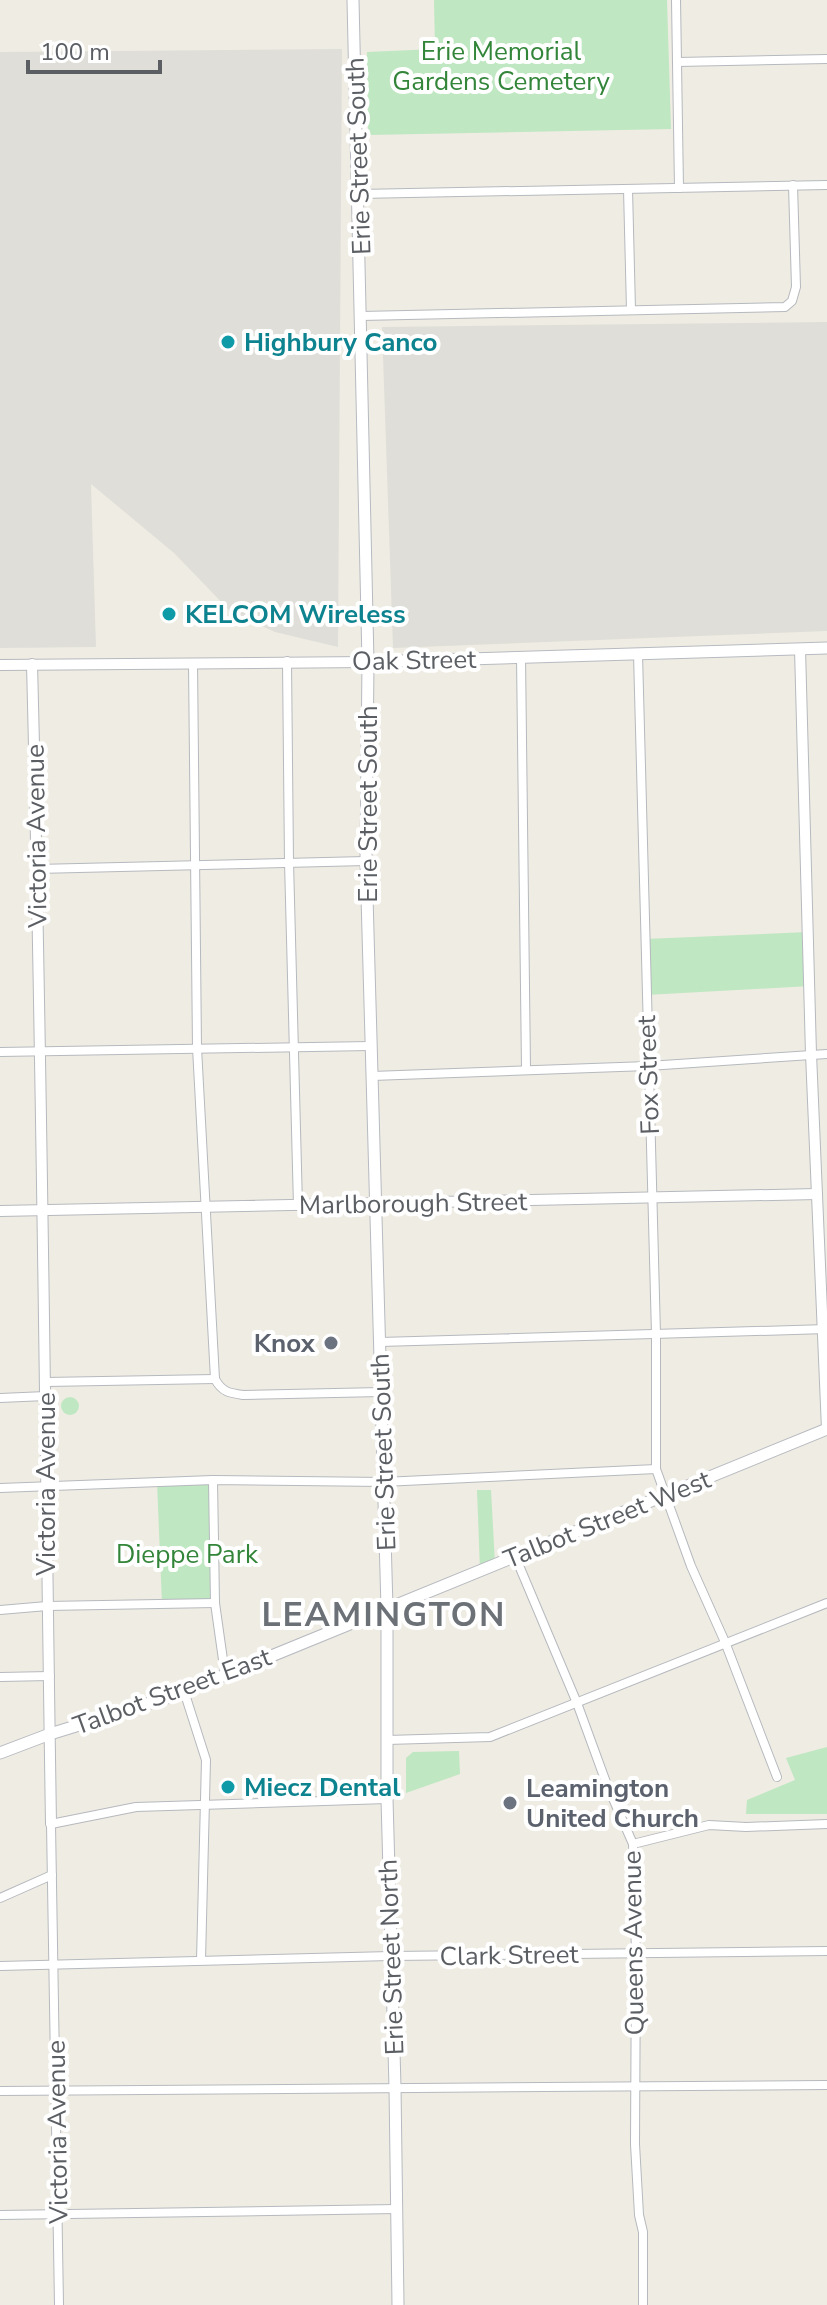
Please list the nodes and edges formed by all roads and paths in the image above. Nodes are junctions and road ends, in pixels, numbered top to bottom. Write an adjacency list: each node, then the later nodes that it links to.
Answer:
1 (353, 0): 9 (main road, Erie Street South)
2 (676, 0): 4 (street)
3 (827, 59): 4 (street)
4 (677, 62): 7 (street)
5 (793, 185): 6 (street); 7 (street); 10 (street)
6 (827, 185)
7 (679, 188): 8 (street)
8 (628, 189): 9 (street); 10 (street)
9 (359, 194): 11 (main road, Erie Street South)
10 (631, 310): 11 (street)
11 (361, 316): 17 (main road, Erie Street South)
12 (827, 648): 13 (main road, Oak Street)
13 (800, 649): 14 (main road, Oak Street); 30 (street)
14 (638, 654): 15 (main road, Oak Street); 32 (street, Fox Street)
15 (521, 657): 17 (main road, Oak Street); 33 (street)
16 (287, 661): 17 (street, Oak Street); 18 (street, Oak Street); 22 (street)
17 (368, 662): 21 (main road, Erie Street South)
18 (193, 663): 19 (street, Oak Street); 23 (street)
19 (32, 664): 20 (street, Oak Street); 24 (street, Victoria Avenue)
20 (0, 665)
21 (366, 861): 22 (street); 26 (main road, Erie Street South)
22 (289, 862): 23 (street); 25 (street)
23 (194, 867): 24 (street); 27 (street)
24 (37, 869): 28 (street, Victoria Avenue)
25 (295, 1046): 26 (street); 27 (street); 38 (street)
26 (370, 1046): 34 (main road, Erie Street South)
27 (197, 1048): 28 (street); 39 (street)
28 (39, 1051): 29 (street); 40 (street, Victoria Avenue)
29 (0, 1052)
30 (811, 1054): 31 (street); 32 (street); 35 (street)
31 (827, 1054)
32 (648, 1066): 33 (street); 36 (street, Fox Street)
33 (526, 1069): 34 (street)
34 (372, 1076): 37 (main road, Erie Street South)
35 (822, 1194): 36 (street, Marlborough Street); 42 (street)
36 (651, 1197): 37 (street, Marlborough Street); 43 (street, Fox Street)
37 (375, 1203): 38 (street, Marlborough Street); 44 (main road, Erie Street South)
38 (298, 1206): 39 (street, Marlborough Street)
39 (207, 1208): 40 (street, Marlborough Street); 45 (street)
40 (42, 1210): 41 (street, Marlborough Street); 46 (street, Victoria Avenue)
41 (0, 1211)
42 (824, 1329): 43 (street); 50 (street)
43 (656, 1334): 44 (street); 51 (street, Fox Street)
44 (380, 1342): 47 (main road, Erie Street South)
45 (215, 1379): 46 (street); 47 (street)
46 (46, 1382): 48 (street, Victoria Avenue)
47 (381, 1392): 53 (main road, Erie Street South)
48 (46, 1396): 49 (street); 54 (street, Victoria Avenue)
49 (0, 1398)
50 (827, 1429): 56 (main road, Talbot Street West)
51 (656, 1469): 53 (street); 56 (street, Fox Street)
52 (213, 1480): 53 (street); 54 (street); 58 (street)
53 (383, 1482): 61 (main road, Erie Street South)
54 (45, 1486): 55 (street); 60 (street, Victoria Avenue)
55 (0, 1488)
56 (665, 1495): 57 (main road, Talbot Street West); 63 (street, Fox Street)
57 (515, 1556): 61 (main road, Talbot Street West); 68 (street, Queens Avenue)
58 (215, 1603): 60 (street); 64 (street)
59 (827, 1603): 63 (street)
60 (47, 1606): 62 (street); 65 (street, Victoria Avenue)
61 (387, 1608): 64 (main road, Talbot Street East); 70 (main road, Erie Street North)
62 (0, 1610)
63 (725, 1642): 68 (street); 72 (street, Fox Street)
64 (225, 1674): 67 (main road, Talbot Street East)
65 (50, 1676): 66 (street); 69 (street, Victoria Avenue)
66 (0, 1677)
67 (184, 1691): 69 (main road, Talbot Street East); 74 (street)
68 (577, 1703): 70 (street); 77 (street, Queens Avenue)
69 (50, 1734): 71 (main road, Talbot Street East); 75 (street, Victoria Avenue)
70 (387, 1740): 73 (main road, Erie Street North)
71 (0, 1753)
72 (777, 1777)
73 (387, 1799): 74 (street); 82 (main road, Erie Street North)
74 (203, 1805): 75 (street); 83 (street)
75 (51, 1824): 78 (street, Victoria Avenue)
76 (827, 1824): 77 (street)
77 (633, 1844): 81 (street, Queens Avenue)
78 (52, 1875): 79 (street); 84 (street, Victoria Avenue)
79 (0, 1898)
80 (827, 1951): 81 (street, Clark Street)
81 (636, 1953): 82 (street, Clark Street); 88 (street, Queens Avenue)
82 (390, 1956): 83 (street, Clark Street); 87 (main road, Erie Street North)
83 (201, 1960): 84 (street, Clark Street)
84 (55, 1965): 85 (street, Clark Street); 90 (street, Victoria Avenue)
85 (0, 1966)
86 (827, 2085): 88 (street)
87 (395, 2087): 88 (street); 90 (street); 91 (main road, Erie Street North)
88 (635, 2088): 96 (street, Queens Avenue)
89 (0, 2091): 90 (street)
90 (57, 2091): 92 (street, Victoria Avenue)
91 (397, 2209): 92 (street); 95 (main road, Erie Street North)
92 (58, 2214): 93 (street); 94 (street, Victoria Avenue)
93 (0, 2215)
94 (59, 2305)
95 (398, 2305)
96 (643, 2305)

